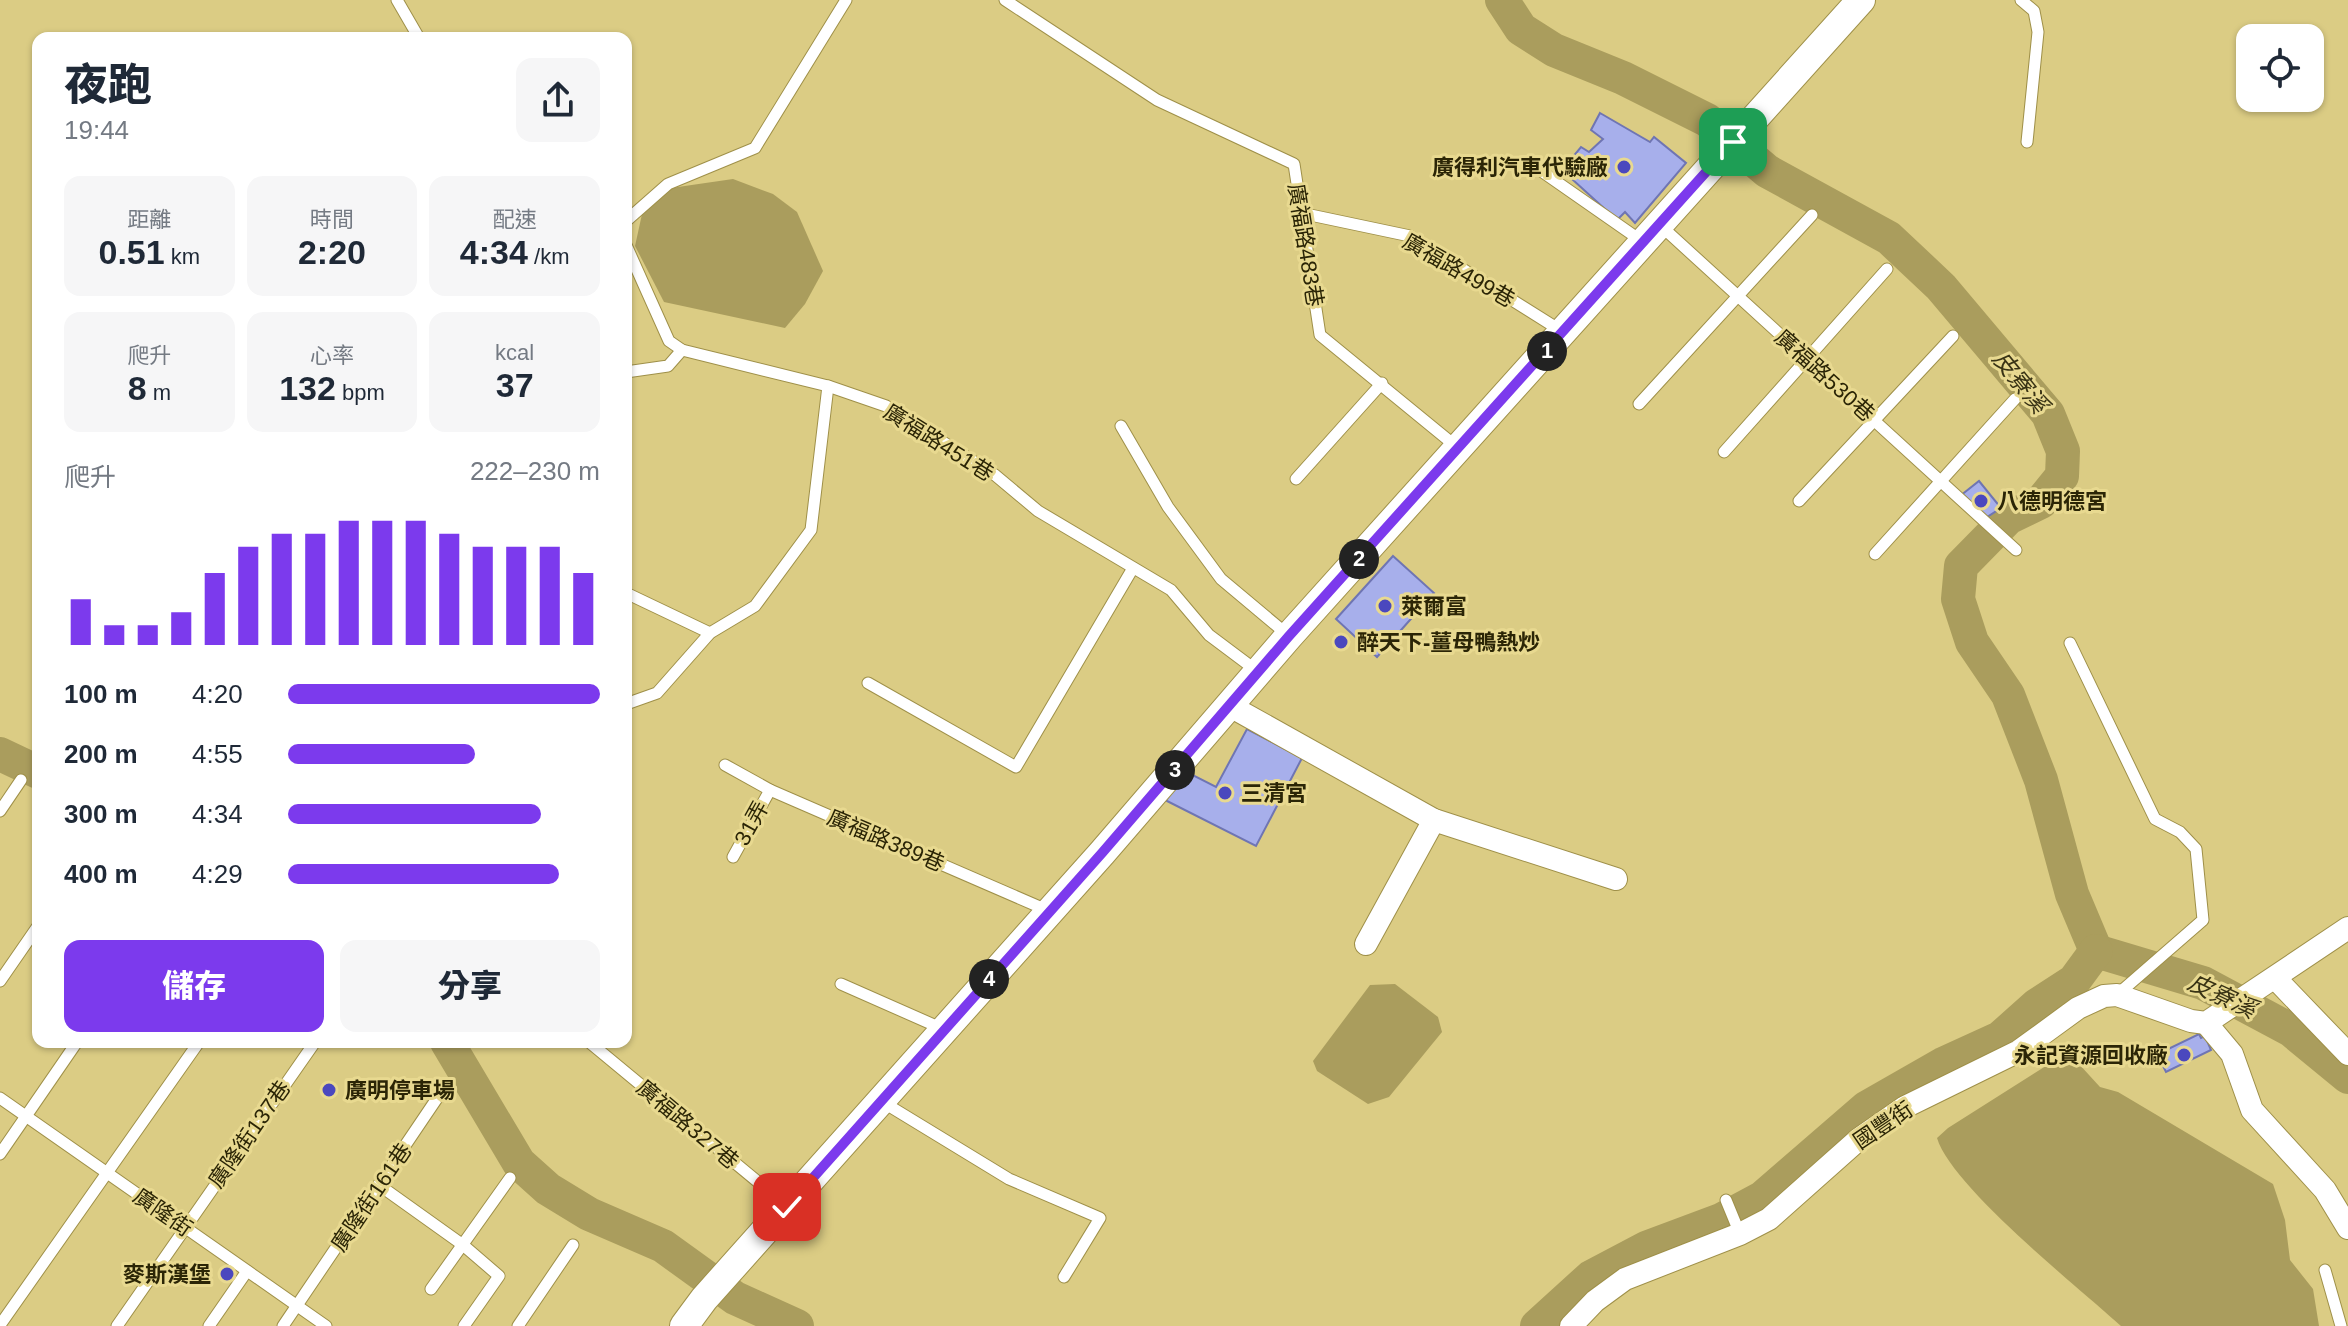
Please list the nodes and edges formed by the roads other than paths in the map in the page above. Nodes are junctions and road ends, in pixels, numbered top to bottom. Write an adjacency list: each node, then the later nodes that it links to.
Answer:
1 (397, 0): 6 (lane)
2 (846, 0): 11 (lane)
3 (1005, 0): 9 (lane, 廣福路483巷)
4 (1861, 0): 12 (street)
5 (2021, 0): 7 (lane)
6 (416, 32)
7 (2027, 142)
8 (1534, 166): 12 (lane, 廣福路530巷)
9 (1301, 213): 16 (lane, 廣福路499巷); 21 (lane, 廣福路483巷)
10 (1812, 215): 15 (lane)
11 (632, 216)
12 (1652, 234): 15 (lane, 廣福路530巷); 16 (street)
13 (632, 258): 18 (lane)
14 (1887, 269): 19 (lane)
15 (1739, 297): 19 (lane, 廣福路530巷); 24 (lane)
16 (1563, 333): 27 (street)
17 (1953, 336): 25 (lane)
18 (682, 350): 20 (lane); 22 (lane, 廣福路451巷)
19 (1806, 359): 25 (lane, 廣福路530巷); 28 (lane)
20 (632, 371)
21 (1382, 383): 27 (lane, 廣福路483巷); 29 (lane)
22 (828, 386): 34 (lane, 廣福路451巷); 36 (lane)
23 (2015, 399): 30 (lane)
24 (1639, 404)
25 (1873, 419): 30 (lane, 廣福路530巷); 31 (lane)
26 (1121, 426): 37 (lane)
27 (1459, 449): 37 (street)
28 (1724, 452)
29 (1296, 479)
30 (1941, 481): 32 (lane, 廣福路530巷); 33 (lane)
31 (1799, 501)
32 (2016, 550)
33 (1875, 554)
34 (1133, 568): 39 (lane, 廣福路451巷); 40 (lane)
35 (632, 596): 36 (lane)
36 (710, 633): 41 (lane)
37 (1289, 636): 39 (street)
38 (2070, 643): 57 (lane)
39 (1259, 673): 42 (street)
40 (868, 683)
41 (632, 702)
42 (1230, 706): 47 (street); 50 (street)
43 (725, 765): 45 (lane, 廣福路389巷)
44 (21, 780): 46 (lane)
45 (770, 790): 48 (lane, 31弄); 50 (lane, 廣福路389巷)
46 (0, 811)
47 (1434, 820): 49 (street); 53 (street)
48 (733, 857)
49 (1616, 879)
50 (1050, 911): 59 (street)
51 (2348, 928): 54 (street)
52 (32, 934): 55 (lane)
53 (1366, 944)
54 (2275, 978): 58 (street); 64 (street)
55 (0, 981)
56 (841, 984): 59 (lane)
57 (2120, 993): 58 (street); 77 (street, 國豐街)
58 (2212, 1020): 76 (street)
59 (944, 1029): 67 (street)
60 (73, 1048): 68 (lane)
61 (195, 1048): 70 (lane)
62 (311, 1048): 75 (lane, 廣隆街137巷)
63 (596, 1048): 74 (lane, 廣福路327巷)
64 (2348, 1054)
65 (444, 1088): 72 (lane, 廣隆街161巷)
66 (0, 1098): 68 (lane, 廣隆街)
67 (880, 1101): 74 (street); 82 (lane)
68 (26, 1115): 69 (lane); 70 (lane, 廣隆街)
69 (0, 1154)
70 (107, 1172): 75 (lane, 廣隆街); 85 (lane)
71 (510, 1178): 78 (lane)
72 (379, 1185): 78 (lane); 84 (lane, 廣隆街161巷)
73 (1726, 1200): 77 (lane)
74 (787, 1207): 92 (street)
75 (184, 1226): 81 (lane, 廣隆街); 86 (lane, 廣隆街137巷)
76 (2348, 1228)
77 (1740, 1234): 93 (street, 國豐街)
78 (463, 1245): 83 (lane); 90 (lane)
79 (573, 1245): 91 (lane)
80 (2325, 1270): 94 (lane)
81 (247, 1271): 84 (lane, 廣隆街); 87 (lane)
82 (1064, 1277)
83 (431, 1289)
84 (297, 1306): 88 (lane, 廣隆街161巷); 89 (lane, 廣隆街)
85 (0, 1325)
86 (117, 1326)
87 (209, 1326)
88 (283, 1326)
89 (326, 1326)
90 (464, 1326)
91 (518, 1326)
92 (684, 1326)
93 (1571, 1326)
94 (2341, 1326)

